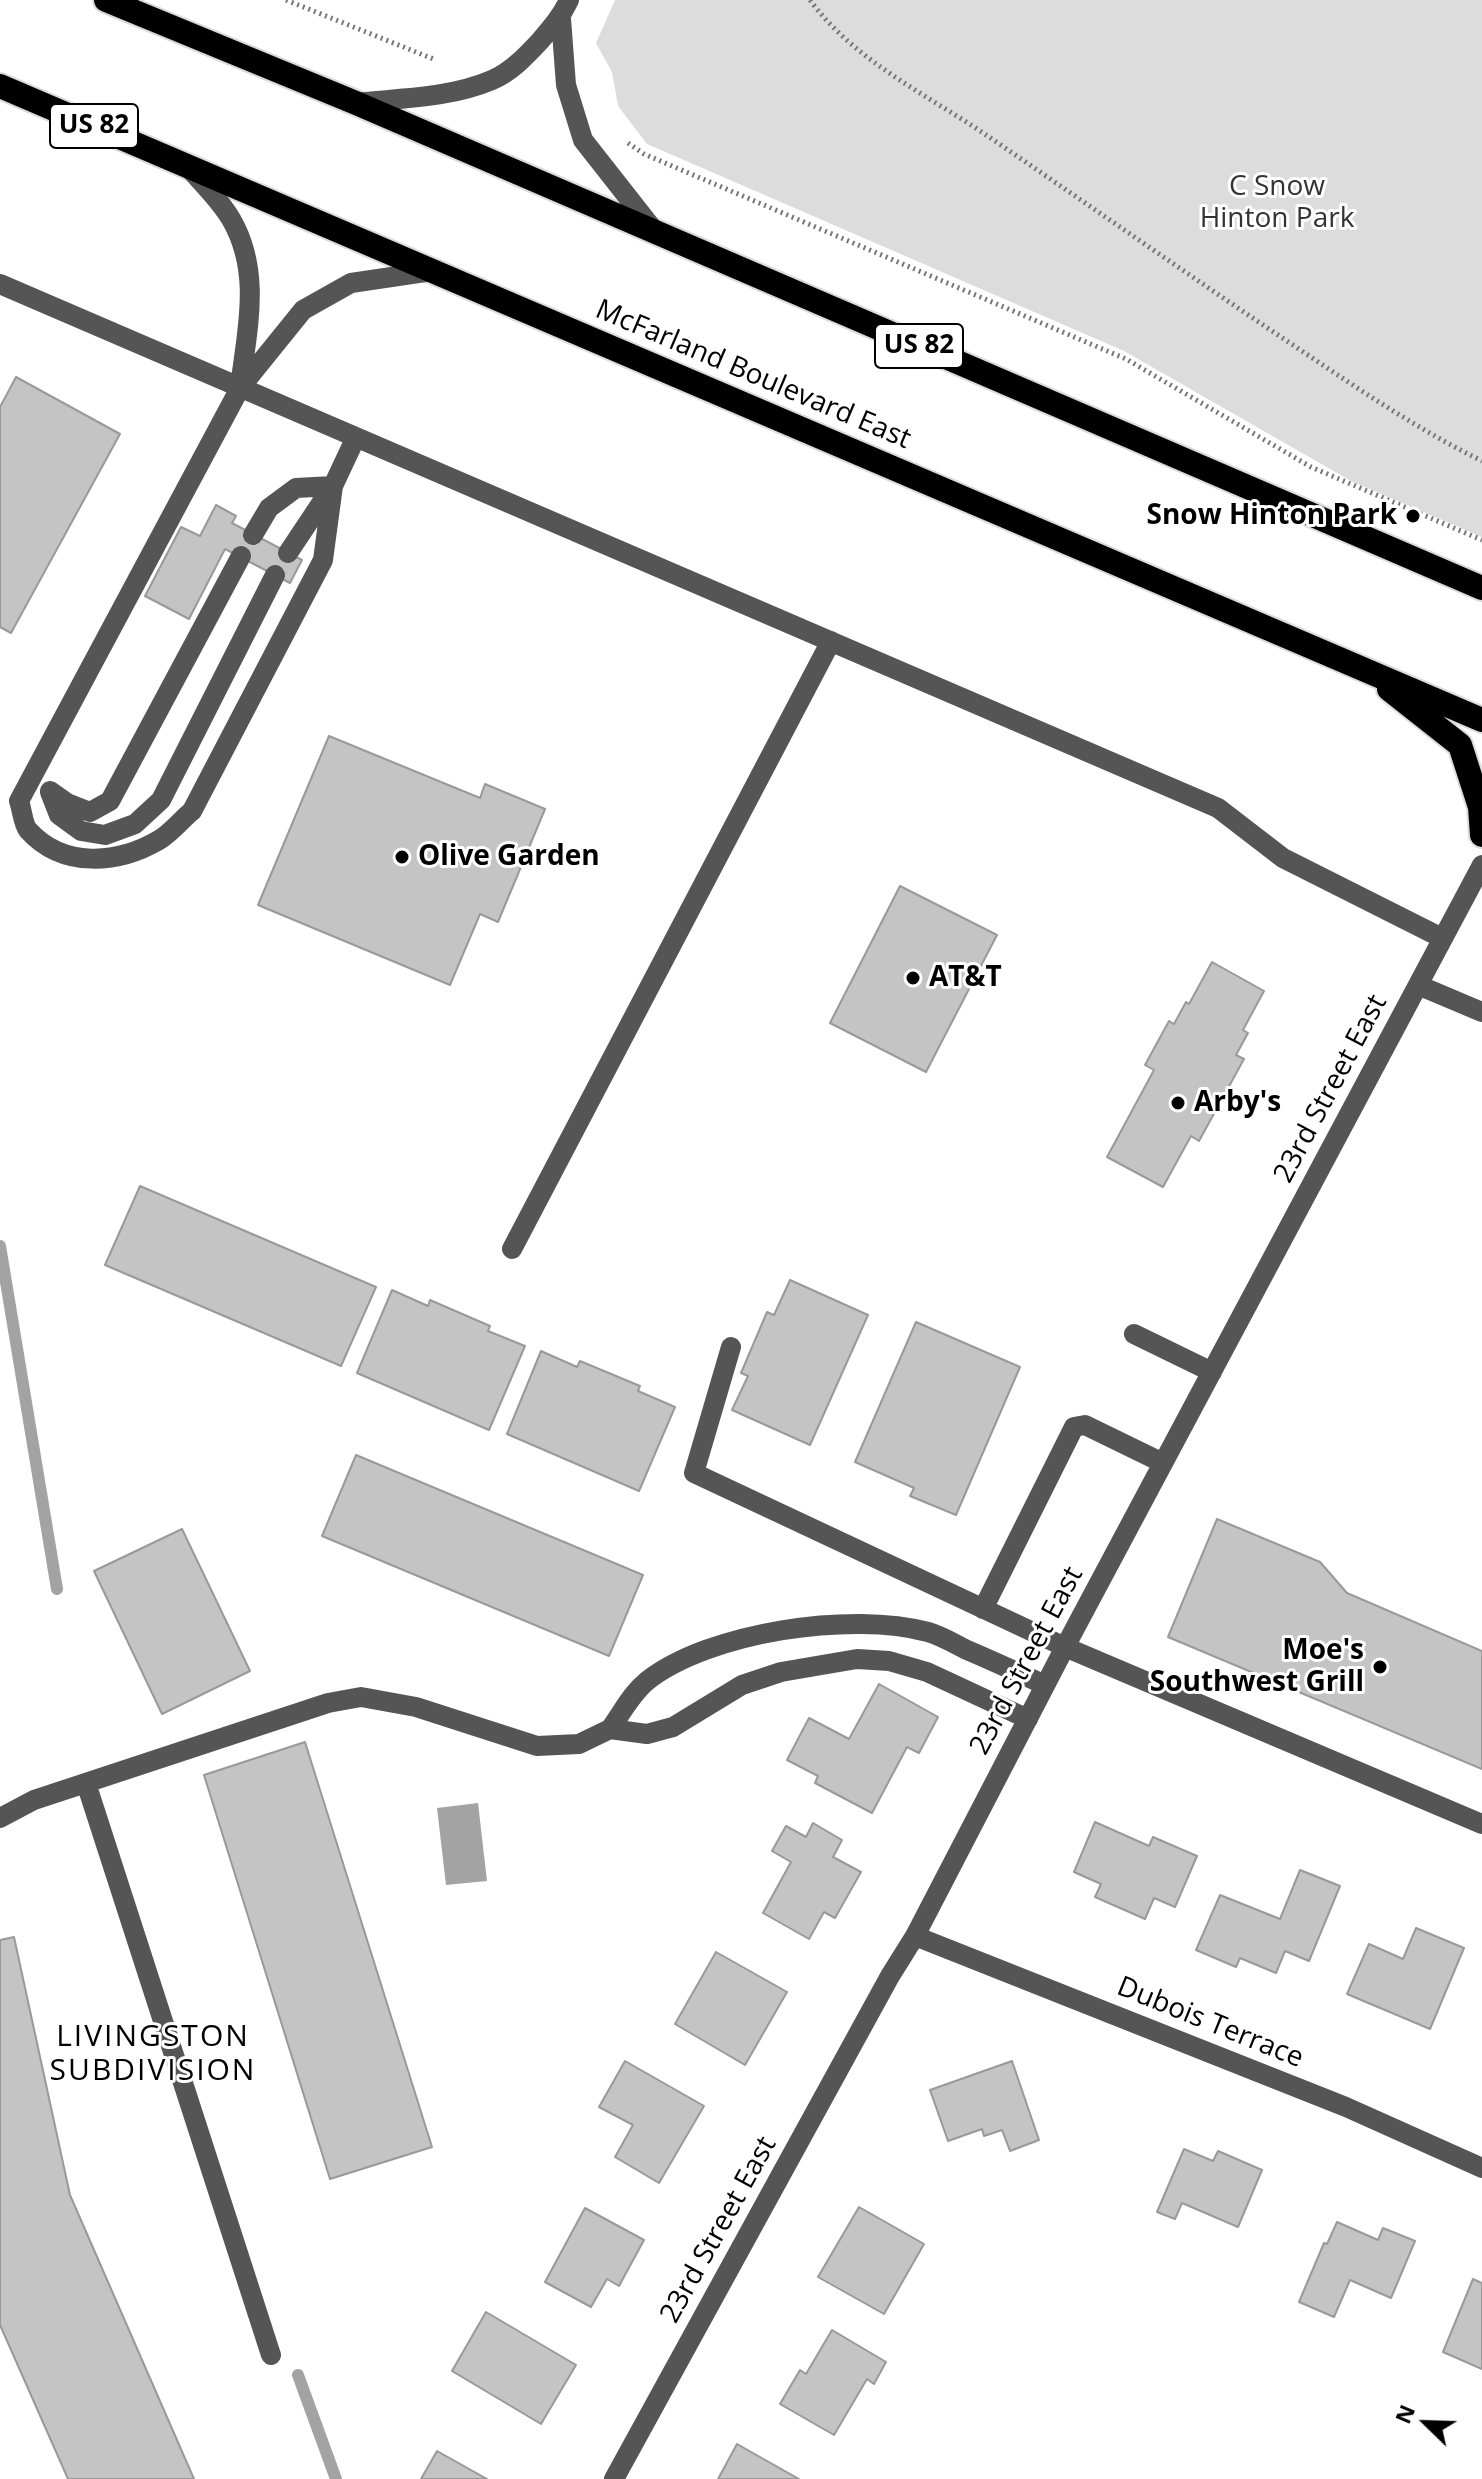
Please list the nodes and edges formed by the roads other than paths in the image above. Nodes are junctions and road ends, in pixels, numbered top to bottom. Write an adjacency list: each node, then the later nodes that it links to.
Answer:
1 (106, 0): 4 (highway, US 82)
2 (565, 9): 4 (street); 6 (street)
3 (0, 86): 5 (highway, McFarland Boulevard East / US 82)
4 (356, 103): 6 (highway, US 82)
5 (188, 167): 7 (highway, McFarland Boulevard East / US 82); 9 (street)
6 (656, 233): 16 (highway, US 82)
7 (432, 271): 9 (street); 18 (highway, McFarland Boulevard East / US 82)
8 (0, 284): 9 (street)
9 (240, 388): 10 (street); 20 (street)
10 (356, 437): 11 (street); 17 (street)
11 (333, 486): 12 (street); 13 (street); 20 (street)
12 (253, 535)
13 (288, 553)
14 (241, 556): 21 (street)
15 (275, 575): 21 (street)
16 (1482, 588)
17 (831, 641): 24 (street); 27 (street)
18 (1361, 668): 19 (highway, McFarland Boulevard East / US 82); 22 (highway)
19 (1482, 720)
20 (43, 755): 21 (street)
21 (50, 792)
22 (1482, 835)
23 (1482, 865): 24 (street, 23rd Street East)
24 (1442, 938): 25 (street, 23rd Street East)
25 (1418, 985): 26 (street); 30 (street, 23rd Street East)
26 (1482, 1012)
27 (512, 1249)
28 (1134, 1334): 30 (street)
29 (731, 1347): 32 (street)
30 (1212, 1372): 31 (street, 23rd Street East)
31 (1163, 1463): 32 (street); 33 (street, 23rd Street East)
32 (983, 1609): 33 (street)
33 (1065, 1647): 34 (street, 23rd Street East); 39 (street)
34 (1045, 1685): 35 (street, 23rd Street East); 36 (street)
35 (1028, 1719): 36 (street); 40 (street, 23rd Street East)
36 (610, 1729): 37 (street)
37 (86, 1783): 38 (street); 42 (street)
38 (0, 1818)
39 (1482, 1824)
40 (915, 1936): 41 (street, Dubois Terrace); 43 (street, 23rd Street East)
41 (1482, 2168)
42 (271, 2355)
43 (614, 2479)

